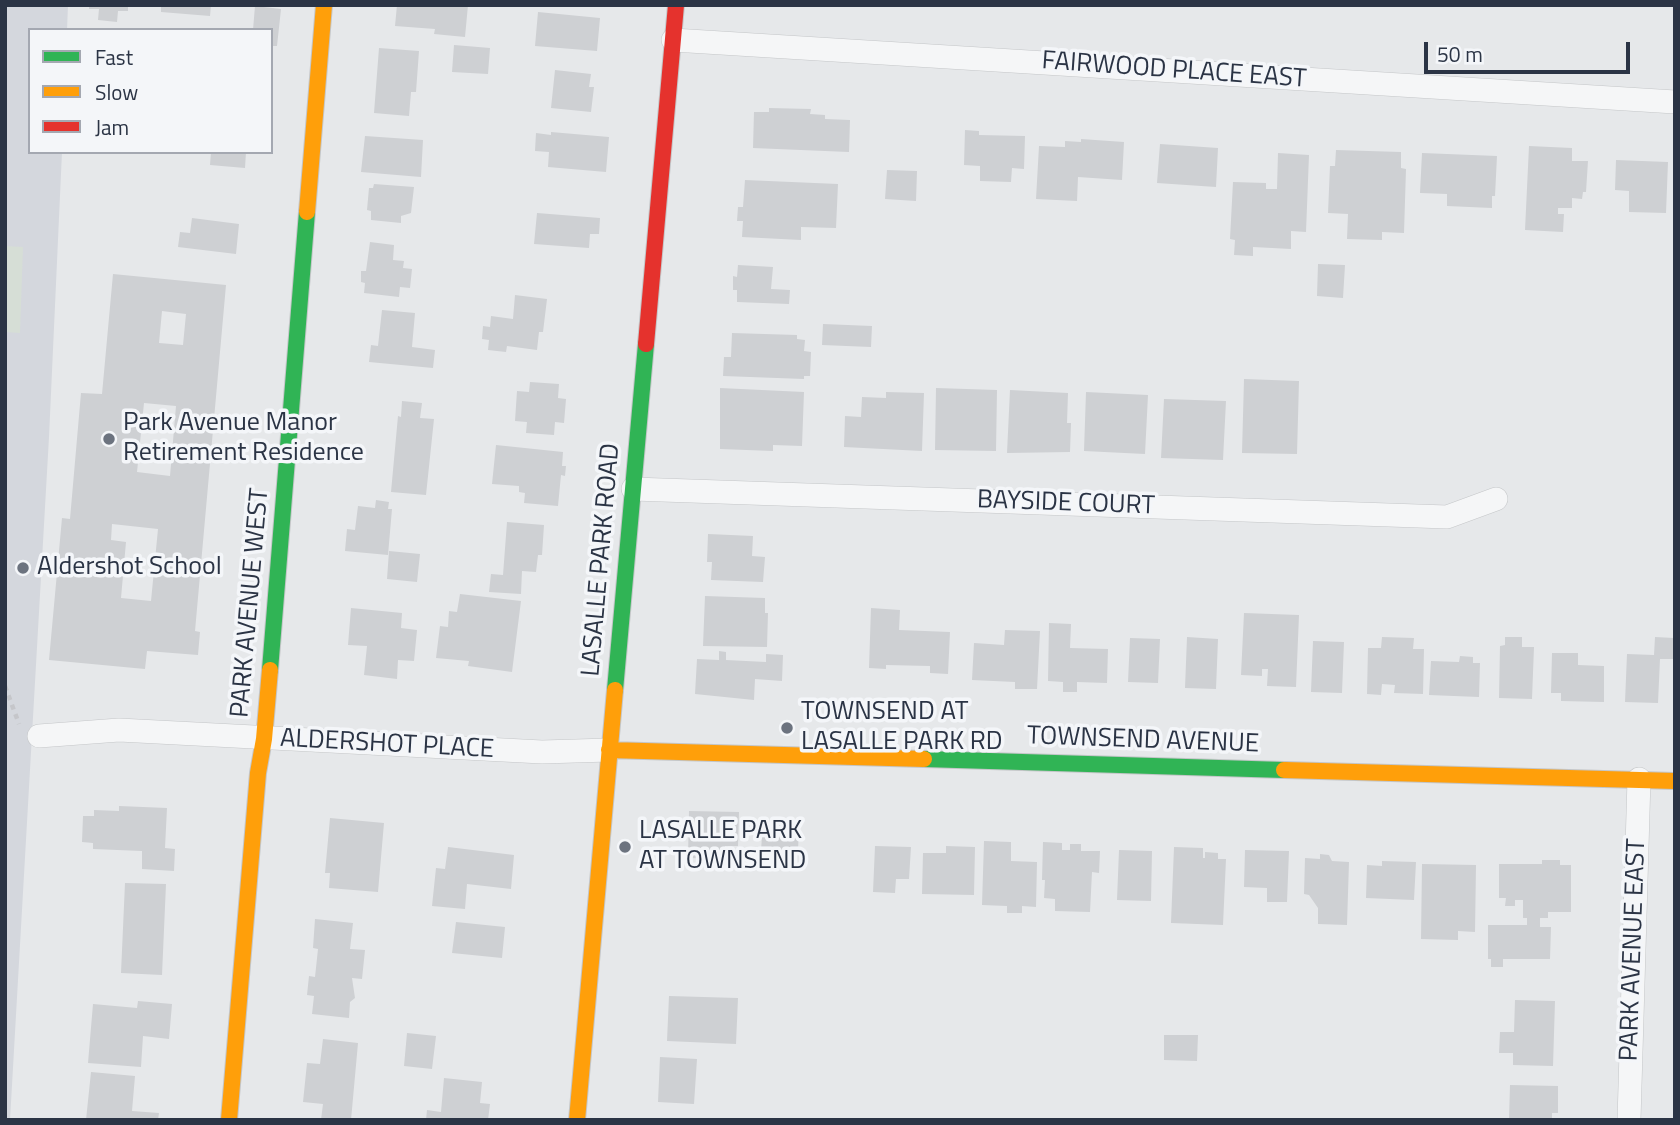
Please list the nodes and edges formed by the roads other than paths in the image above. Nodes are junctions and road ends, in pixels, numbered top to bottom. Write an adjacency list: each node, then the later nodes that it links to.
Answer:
1 (324, 5): 8 (street, PARK AVENUE WEST)
2 (676, 5): 3 (street, LASALLE PARK ROAD)
3 (673, 40): 4 (street, FAIRWOOD PLACE EAST); 5 (street, LASALLE PARK ROAD)
4 (1675, 102)
5 (633, 489): 6 (street, BAYSIDE COURT); 9 (street, LASALLE PARK ROAD)
6 (1496, 499)
7 (31, 735): 8 (street, ALDERSHOT PLACE)
8 (264, 739): 9 (street, ALDERSHOT PLACE); 12 (street, PARK AVENUE WEST)
9 (609, 750): 10 (street, TOWNSEND AVENUE); 13 (street, LASALLE PARK ROAD)
10 (1639, 779): 11 (street, TOWNSEND AVENUE); 14 (street, PARK AVENUE EAST)
11 (1675, 781)
12 (229, 1120)
13 (577, 1120)
14 (1629, 1120)

